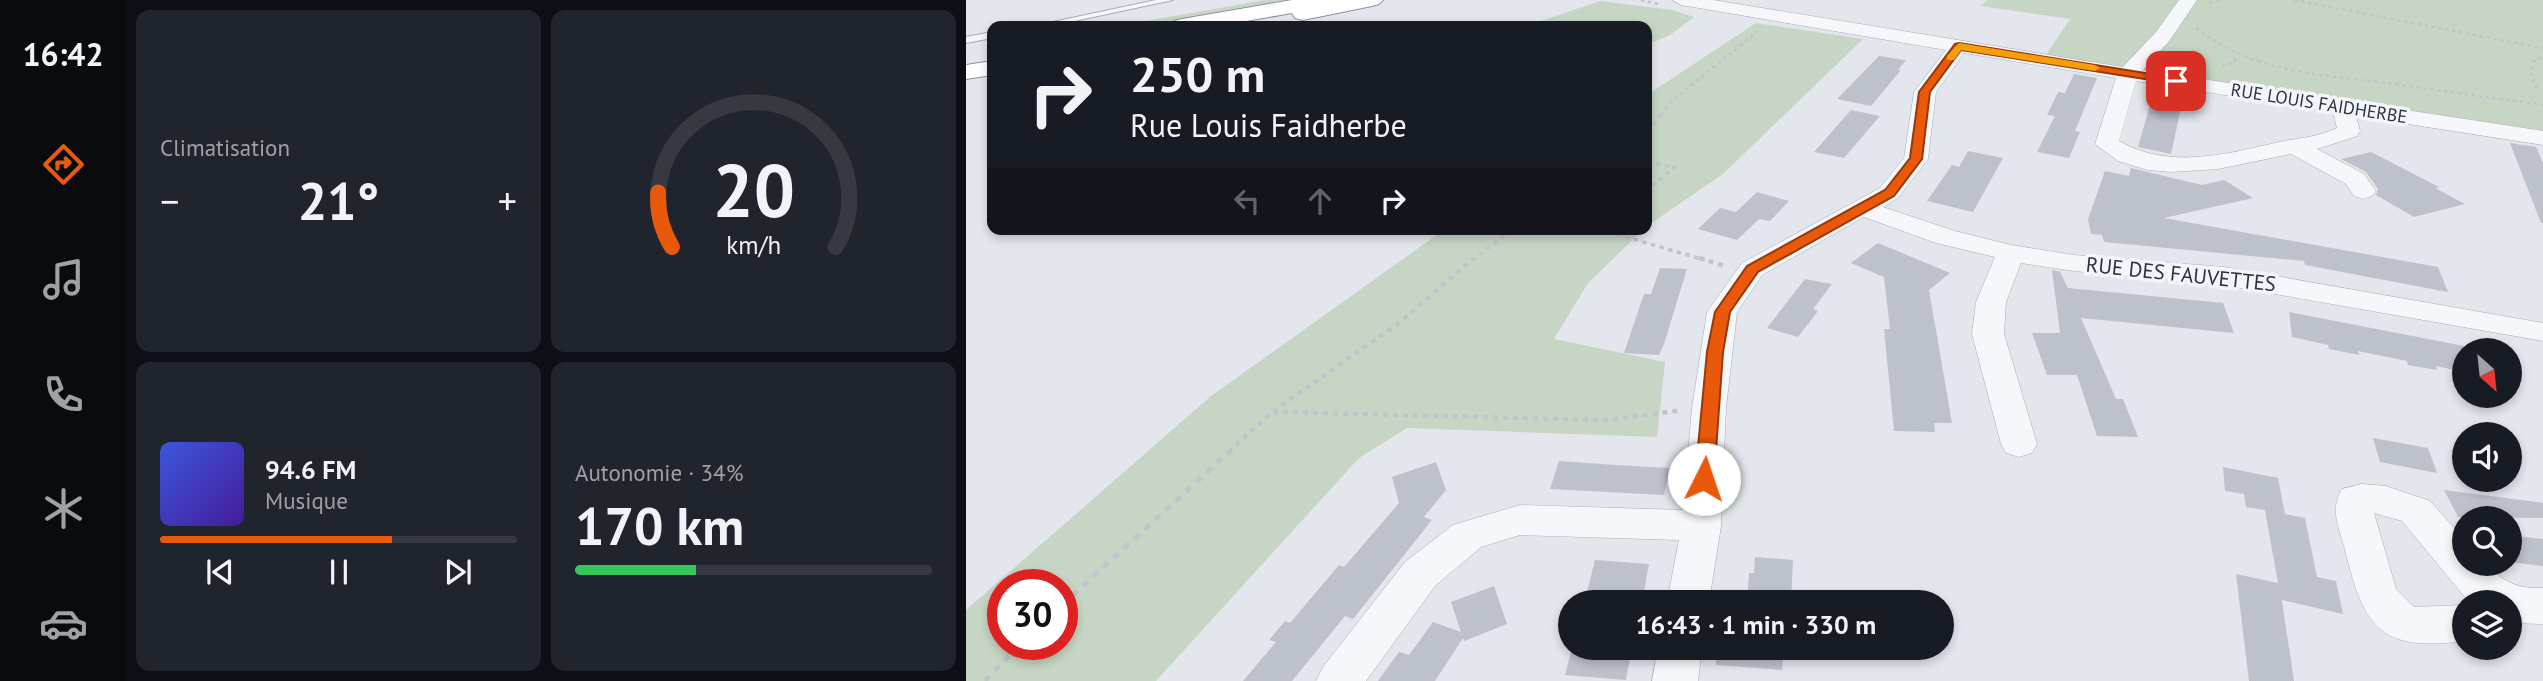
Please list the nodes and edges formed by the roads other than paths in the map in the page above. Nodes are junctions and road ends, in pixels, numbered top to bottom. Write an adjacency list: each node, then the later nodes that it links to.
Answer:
1 (1169, 0): 6 (lane)
2 (1328, 0): 7 (highway)
3 (1372, 0): 8 (highway)
4 (1681, 0): 11 (street, RUE LOUIS FAIDHERBE)
5 (2198, 2): 16 (street)
6 (1064, 21)
7 (1210, 21)
8 (1256, 21)
9 (987, 36): 10 (lane)
10 (966, 40)
11 (1959, 46): 16 (street, RUE LOUIS FAIDHERBE); 21 (street)
12 (987, 59): 13 (highway)
13 (966, 62)
14 (987, 69): 15 (highway)
15 (966, 72)
16 (2128, 74): 17 (street, RUE LOUIS FAIDHERBE); 19 (street)
17 (2343, 107): 18 (street, RUE LOUIS FAIDHERBE); 19 (street)
18 (2543, 138)
19 (2295, 146): 20 (street)
20 (2363, 191)
21 (1863, 208): 22 (street, RUE DES FAUVETTES); 25 (street)
22 (2011, 253): 23 (street, RUE DES FAUVETTES); 24 (street)
23 (2543, 332)
24 (2019, 444)
25 (1701, 526): 26 (street); 30 (street)
26 (1690, 590)
27 (2489, 590): 28 (street)
28 (2452, 624)
29 (1678, 660): 31 (street)
30 (1339, 681)
31 (1675, 681)

